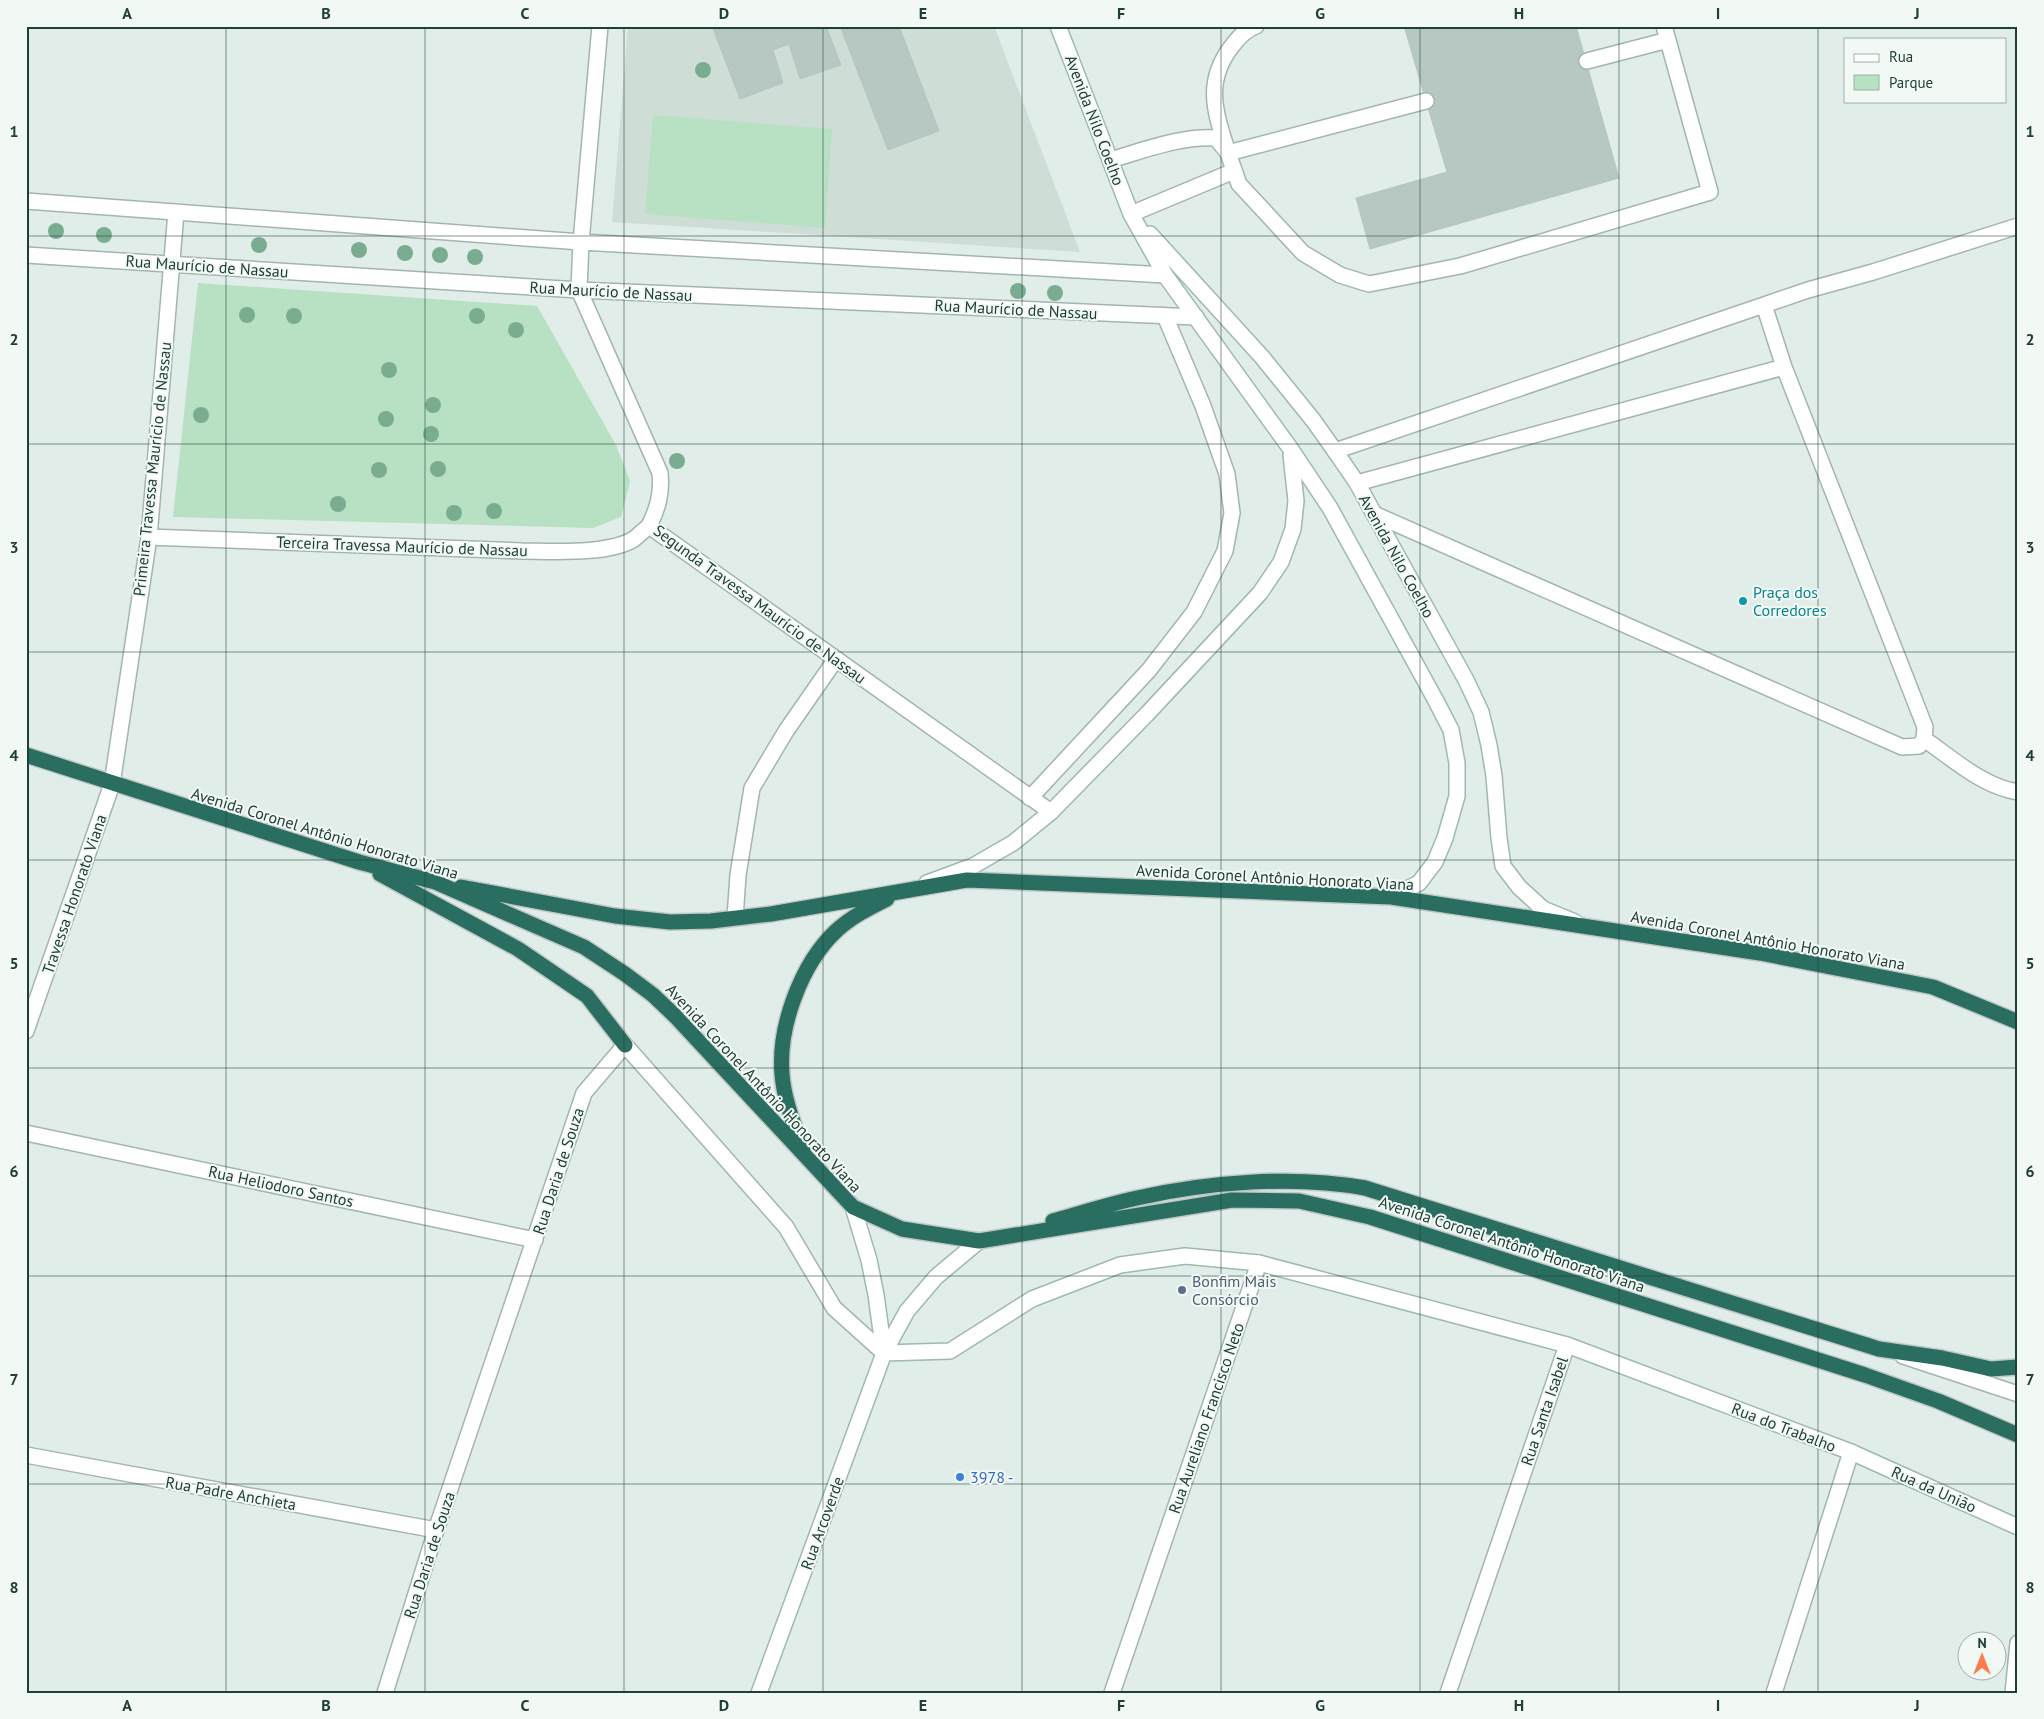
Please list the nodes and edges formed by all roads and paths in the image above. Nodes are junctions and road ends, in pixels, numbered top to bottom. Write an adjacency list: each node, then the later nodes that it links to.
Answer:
1 (600, 26): 14 (street)
2 (1058, 26): 8 (street, Avenida Nilo Coelho)
3 (1256, 26): 7 (street)
4 (1666, 33): 5 (street); 9 (street)
5 (1587, 62)
6 (1426, 101): 7 (street)
7 (1228, 153): 8 (street); 9 (street)
8 (1110, 160): 12 (street, Avenida Nilo Coelho)
9 (1234, 171): 12 (street)
10 (26, 201): 11 (street)
11 (176, 212): 14 (street); 16 (street, Primeira Travessa Maurício de Nassau)
12 (1131, 214): 17 (street, Avenida Nilo Coelho); 24 (street, Avenida Nilo Coelho)
13 (2018, 226): 19 (street)
14 (581, 242): 17 (street); 18 (street)
15 (26, 255): 16 (street, Rua Maurício de Nassau)
16 (171, 264): 18 (street, Rua Maurício de Nassau); 28 (street, Primeira Travessa Maurício de Nassau)
17 (1165, 275): 21 (street, Avenida Nilo Coelho)
18 (579, 290): 20 (street, Rua Maurício de Nassau); 27 (street, Segunda Travessa Maurício de Nassau)
19 (1764, 305): 22 (street); 24 (street)
20 (1165, 316): 21 (street, Rua Maurício de Nassau); 34 (street)
21 (1196, 317): 23 (street, Avenida Nilo Coelho)
22 (1784, 366): 25 (street); 30 (street)
23 (1290, 448): 35 (street, Avenida Nilo Coelho); 39 (street, Avenida Nilo Coelho)
24 (1335, 451): 25 (street, Avenida Nilo Coelho)
25 (1356, 483): 26 (street, Avenida Nilo Coelho)
26 (1374, 514): 30 (street); 41 (street, Avenida Nilo Coelho)
27 (649, 526): 28 (street, Terceira Travessa Maurício de Nassau); 29 (street, Segunda Travessa Maurício de Nassau)
28 (149, 537): 32 (street, Primeira Travessa Maurício de Nassau)
29 (836, 659): 34 (street, Segunda Travessa Maurício de Nassau); 40 (street)
30 (1924, 739): 33 (street)
31 (26, 755): 32 (highway, Avenida Coronel Antônio Honorato Viana)
32 (112, 784): 36 (highway, Avenida Coronel Antônio Honorato Viana); 43 (street, Travessa Honorato Viana)
33 (2018, 792)
34 (1030, 798): 35 (street, Segunda Travessa Maurício de Nassau)
35 (1051, 812): 38 (street, Avenida Nilo Coelho)
36 (359, 862): 37 (highway, Avenida Coronel Antônio Honorato Viana); 44 (highway)
37 (435, 882): 40 (highway, Avenida Coronel Antônio Honorato Viana); 46 (highway, Avenida Coronel Antônio Honorato Viana)
38 (902, 891): 39 (highway, Avenida Coronel Antônio Honorato Viana); 40 (highway, Avenida Coronel Antônio Honorato Viana); 46 (highway)
39 (1391, 897): 41 (highway, Avenida Coronel Antônio Honorato Viana)
40 (735, 918)
41 (1584, 925): 42 (highway, Avenida Coronel Antônio Honorato Viana)
42 (2018, 1022)
43 (26, 1032)
44 (625, 1044): 48 (street, Rua Daria de Souza); 53 (street)
45 (26, 1133): 48 (street, Rua Heliodoro Santos)
46 (809, 1160): 47 (highway, Avenida Coronel Antônio Honorato Viana)
47 (853, 1207): 49 (highway, Avenida Coronel Antônio Honorato Viana); 53 (street, Rua Arcoverde)
48 (535, 1240): 60 (street, Rua Daria de Souza)
49 (979, 1241): 52 (highway, Avenida Coronel Antônio Honorato Viana); 53 (street, Rua Arcoverde); 56 (highway, Avenida Coronel Antônio Honorato Viana)
50 (1259, 1263): 51 (street, Rua Santa Isabel); 53 (street); 64 (street, Rua Aureliano Francisco Neto)
51 (1566, 1345): 57 (street, Rua do Trabalho); 65 (street, Rua Santa Isabel)
52 (1879, 1349): 54 (highway, Avenida Coronel Antônio Honorato Viana); 55 (street)
53 (884, 1353): 63 (street, Rua Arcoverde)
54 (2018, 1367)
55 (2018, 1394)
56 (2018, 1435)
57 (1851, 1452): 59 (street, Rua da União); 66 (street, Rua do Trabalho)
58 (26, 1455): 60 (street, Rua Padre Anchieta)
59 (2018, 1527)
60 (436, 1530): 62 (street, Rua Daria de Souza)
61 (2018, 1643): 67 (street)
62 (385, 1693)
63 (759, 1693)
64 (1112, 1693)
65 (1448, 1693)
66 (1774, 1693)
67 (2013, 1693)

